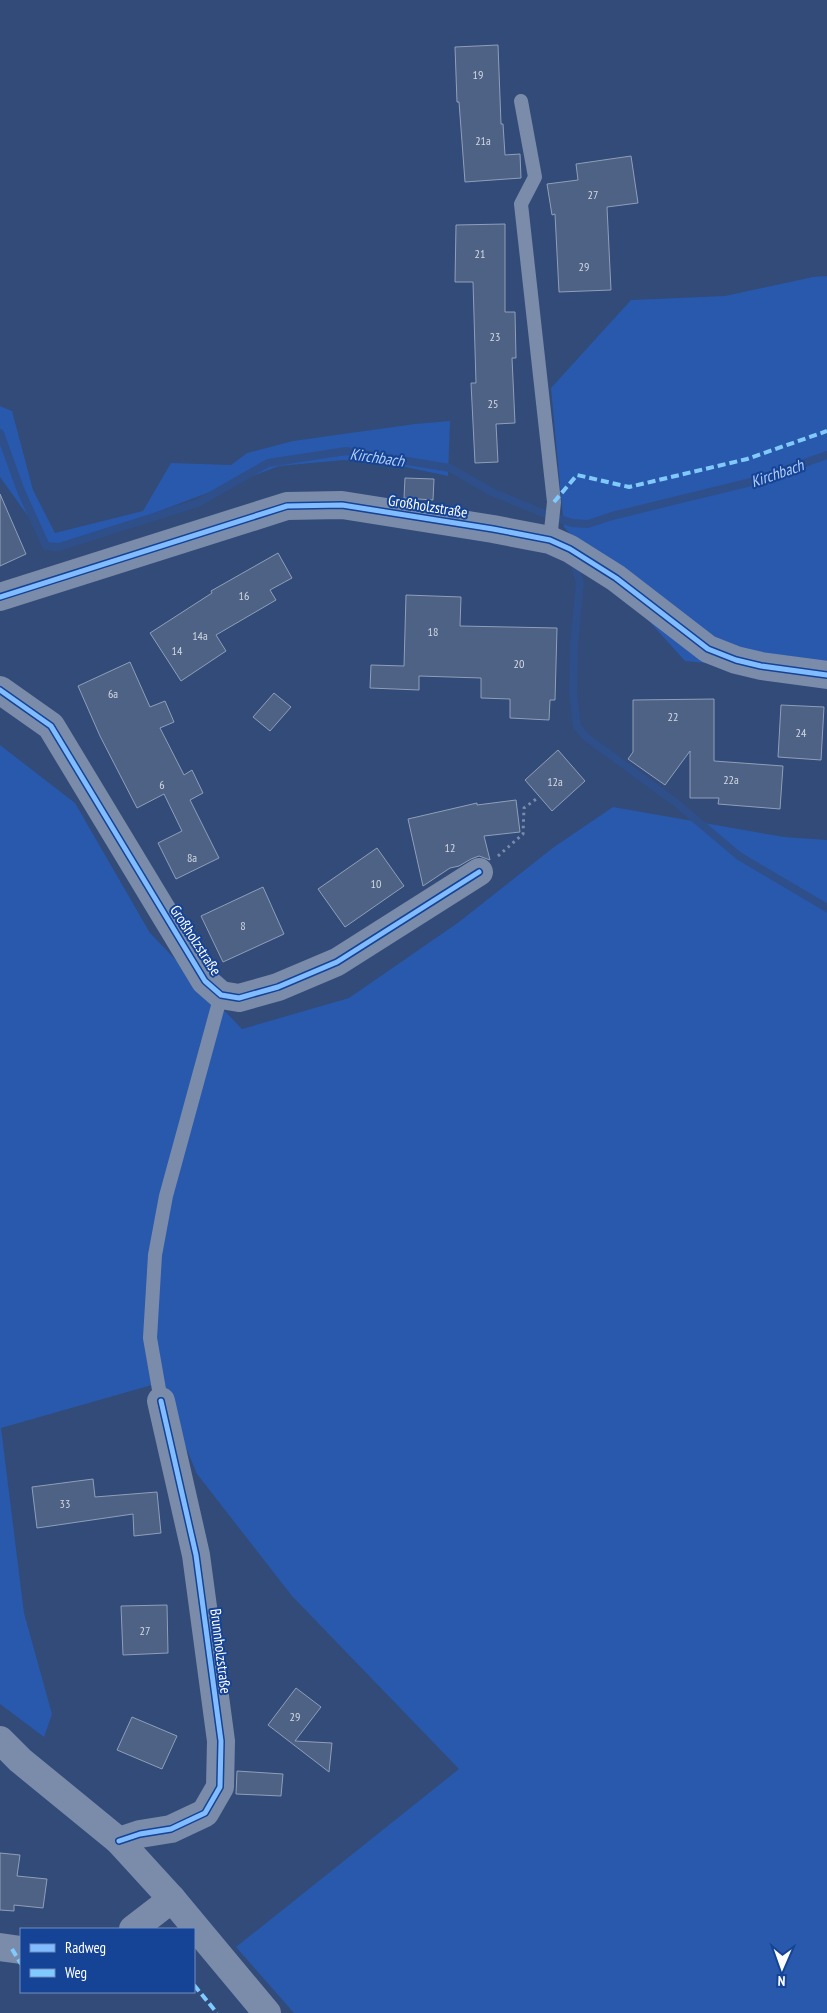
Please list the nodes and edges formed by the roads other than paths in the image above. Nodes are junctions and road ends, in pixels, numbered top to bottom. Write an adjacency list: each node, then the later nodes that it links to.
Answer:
1 (521, 101): 2 (lane)
2 (550, 540): 3 (street, Großholzstraße); 4 (street, Großholzstraße)
3 (0, 597)
4 (827, 675)
5 (0, 690): 7 (street, Großholzstraße)
6 (479, 872): 7 (street, Großholzstraße)
7 (221, 995): 8 (lane)
8 (161, 1401): 10 (street, Brunnholzstraße)
9 (0, 1740): 10 (street)
10 (120, 1841): 11 (street)
11 (172, 1899): 12 (street); 15 (street)
12 (134, 1928)
13 (0, 1947): 14 (street)
14 (20, 1950)
15 (267, 2013)

